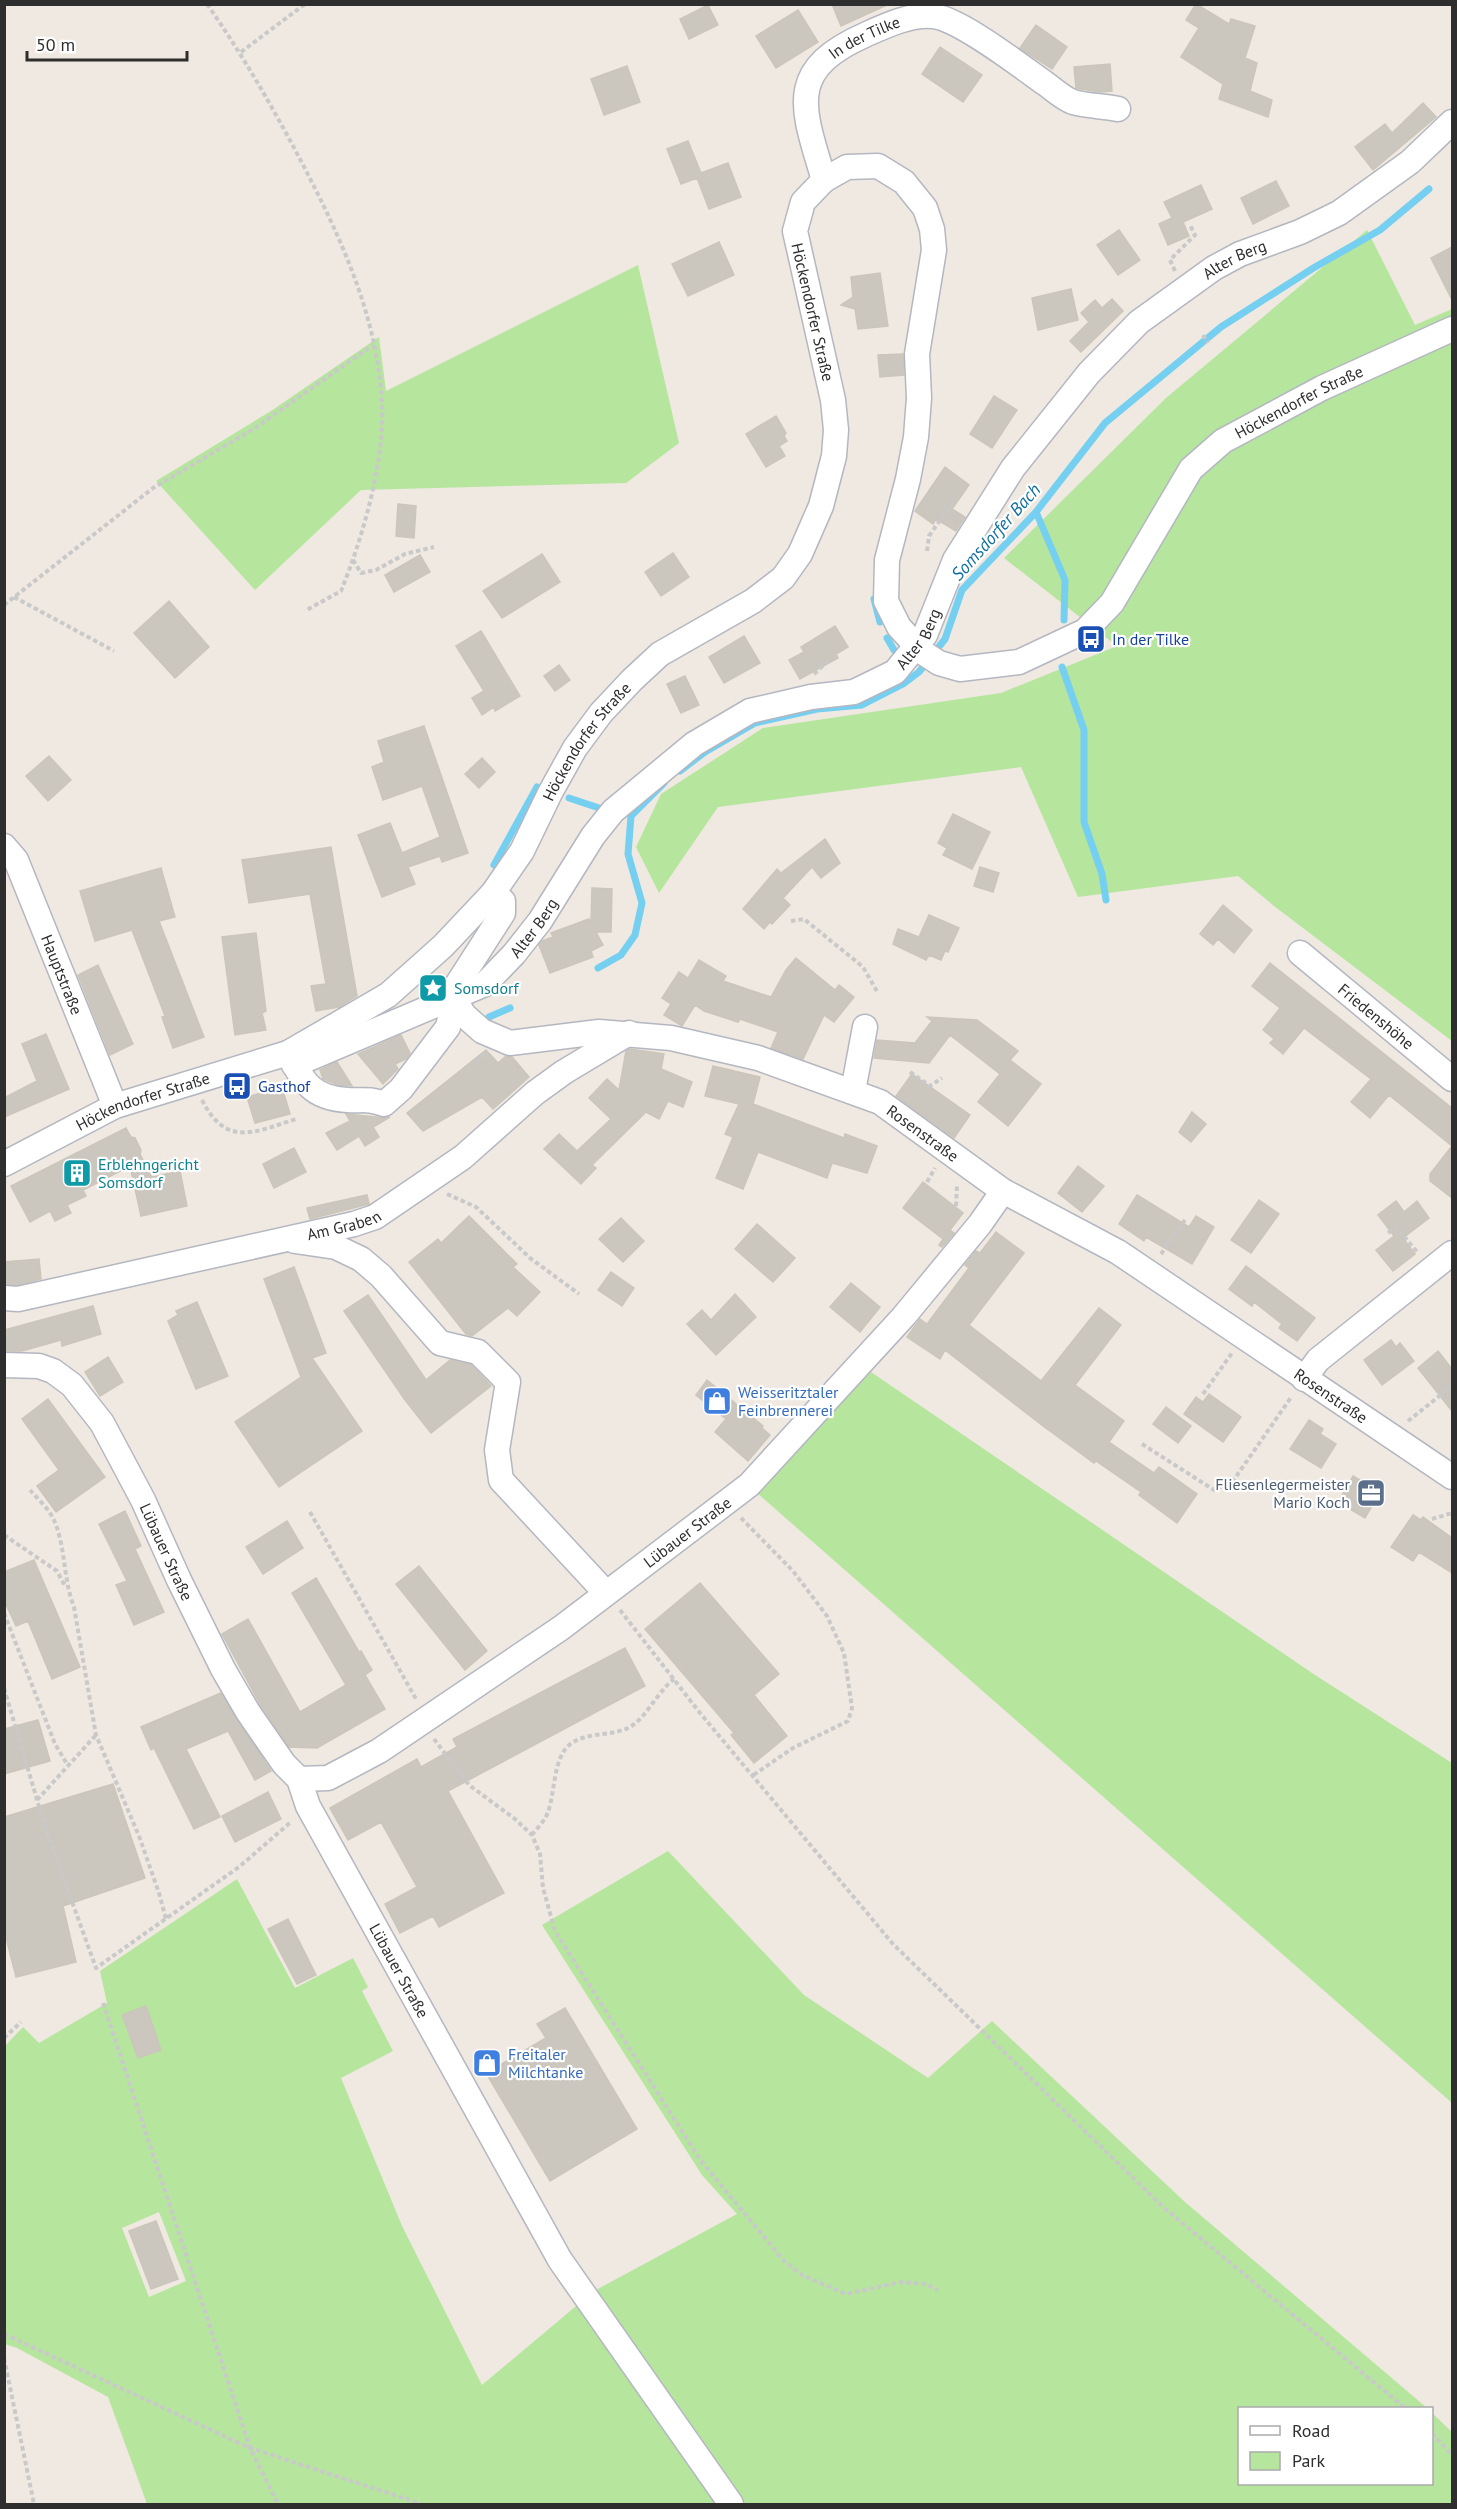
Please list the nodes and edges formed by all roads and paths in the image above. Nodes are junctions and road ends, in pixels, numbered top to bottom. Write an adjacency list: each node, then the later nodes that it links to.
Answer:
1 (207, 4): 3 (path)
2 (305, 4): 3 (path)
3 (241, 52): 12 (path)
4 (1118, 109): 6 (street, In der Tilke)
5 (1452, 122): 21 (street, Alter Berg)
6 (824, 180): 21 (street, Höckendorfer Straße); 25 (street, Höckendorfer Straße)
7 (1190, 225): 8 (path)
8 (1179, 278)
9 (1452, 329): 21 (street, Höckendorfer Straße)
10 (1203, 335): 11 (path)
11 (1208, 343)
12 (373, 344): 16 (path); 17 (path)
13 (954, 500): 15 (path)
14 (434, 547): 16 (path)
15 (927, 551)
16 (352, 560): 19 (path)
17 (14, 597): 18 (path); 20 (path)
18 (4, 605)
19 (305, 611)
20 (114, 651)
21 (926, 654): 29 (street, Alter Berg)
22 (828, 661): 23 (path)
23 (813, 675)
24 (4, 846): 38 (street, Hauptstraße)
25 (493, 893): 29 (street); 32 (street, Höckendorfer Straße)
26 (791, 921): 28 (path)
27 (1300, 953): 35 (street, Friedenshöhe)
28 (878, 993)
29 (454, 998): 31 (street, Rosenstraße); 32 (street, Alter Berg); 32 (street)
30 (865, 1027): 36 (street)
31 (629, 1033): 36 (street, Rosenstraße); 49 (street, Am Graben)
32 (291, 1059): 38 (street, Höckendorfer Straße)
33 (910, 1072): 34 (path)
34 (942, 1078)
35 (1452, 1079)
36 (853, 1091): 44 (street, Rosenstraße)
37 (201, 1096): 39 (path)
38 (115, 1106): 40 (street, Höckendorfer Straße)
39 (296, 1119)
40 (4, 1164)
41 (944, 1174): 43 (path)
42 (953, 1180): 45 (path)
43 (927, 1182)
44 (1003, 1191): 55 (street, Rosenstraße); 64 (street, Lübauer Straße)
45 (956, 1206)
46 (476, 1207): 53 (path)
47 (1185, 1220): 51 (path)
48 (1388, 1233): 52 (path)
49 (280, 1239): 54 (street, Am Graben); 70 (street)
50 (1452, 1253): 57 (street)
51 (1160, 1256)
52 (1421, 1257)
53 (579, 1294)
54 (4, 1298)
55 (1244, 1338): 57 (street, Rosenstraße); 59 (path)
56 (4, 1365): 78 (street, Lübauer Straße)
57 (1304, 1378): 61 (path); 62 (street, Rosenstraße)
58 (1452, 1386): 60 (path)
59 (1203, 1394)
60 (1403, 1425)
61 (1142, 1444)
62 (1452, 1478)
63 (30, 1490): 69 (path)
64 (725, 1503): 70 (street, Lübauer Straße); 77 (path)
65 (310, 1512): 74 (path)
66 (1452, 1513): 67 (path)
67 (1432, 1519)
68 (4, 1535): 69 (path)
69 (67, 1588): 75 (path)
70 (606, 1593): 72 (path); 74 (street, Lübauer Straße)
71 (4, 1613): 76 (path)
72 (674, 1679): 77 (path); 81 (path)
73 (4, 1688): 79 (path)
74 (427, 1719): 78 (street, Lübauer Straße); 81 (path)
75 (96, 1735): 76 (path); 82 (path)
76 (67, 1764): 79 (path)
77 (752, 1776): 89 (path)
78 (299, 1779): 80 (street, Lübauer Straße)
79 (37, 1800): 82 (path)
80 (308, 1806): 82 (path); 96 (street, Lübauer Straße)
81 (532, 1835): 86 (path)
82 (166, 1920)
83 (104, 2003): 91 (path)
84 (21, 2022): 85 (path)
85 (4, 2038)
86 (938, 2290)
87 (4, 2334): 91 (path)
88 (4, 2358): 93 (path)
89 (1403, 2407)
90 (1433, 2435): 92 (path)
91 (250, 2448): 94 (path); 95 (path)
92 (1452, 2455)
93 (34, 2505)
94 (278, 2505)
95 (422, 2505)
96 (731, 2505)

